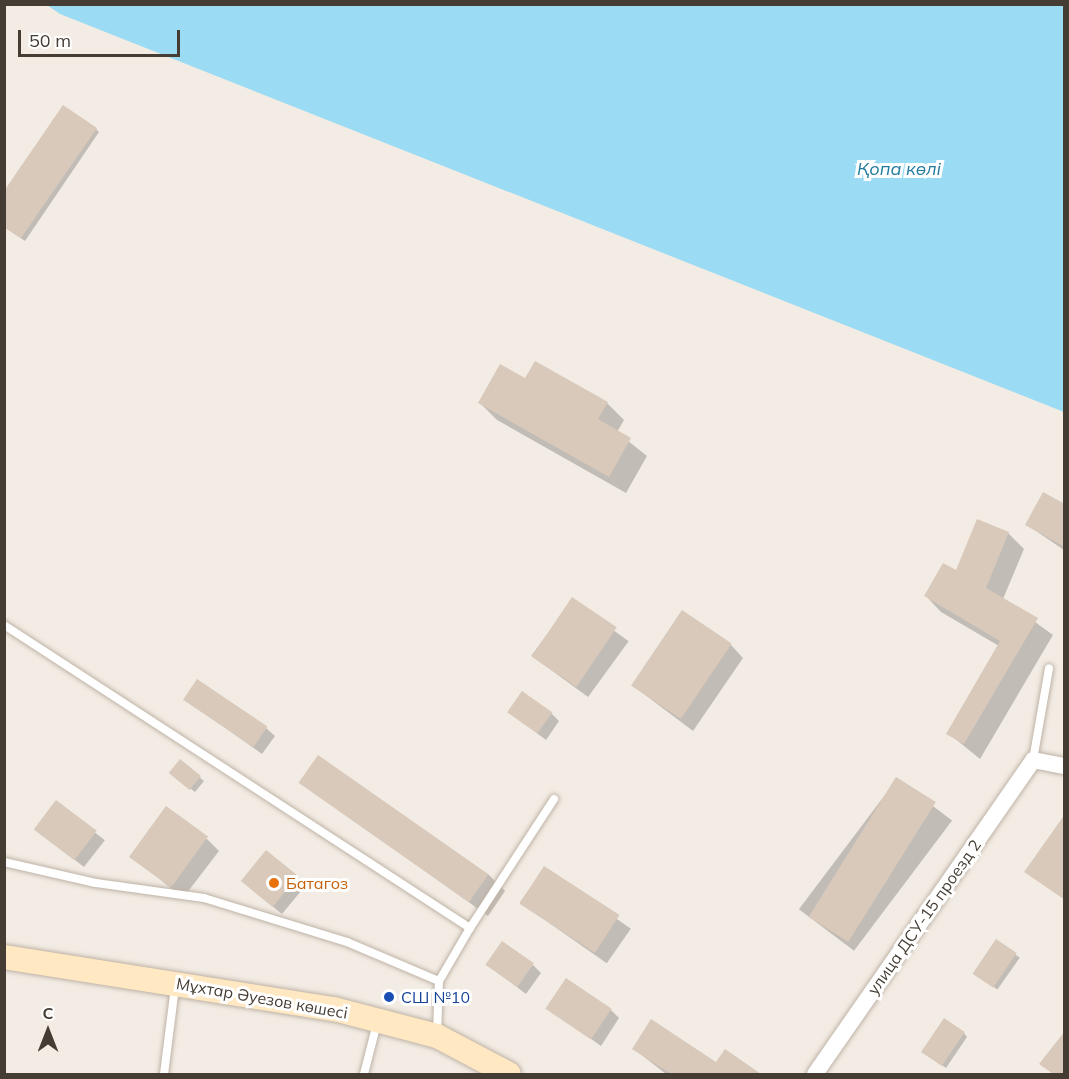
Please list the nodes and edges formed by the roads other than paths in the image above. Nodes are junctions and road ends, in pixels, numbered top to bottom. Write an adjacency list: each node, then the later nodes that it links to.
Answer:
1 (4, 625): 7 (lane)
2 (1049, 668): 3 (lane)
3 (1033, 760): 4 (street); 16 (street, улица ДСУ-15 проезд 2)
4 (1065, 766)
5 (554, 799): 7 (lane)
6 (4, 862): 9 (lane)
7 (470, 928): 9 (lane)
8 (4, 957): 10 (main road, Мұхтар Әуезов көшесі)
9 (440, 981): 12 (lane)
10 (176, 983): 11 (main road, Мұхтар Әуезов көшесі); 13 (lane)
11 (378, 1020): 12 (main road, Мұхтар Әуезов көшесі); 14 (lane)
12 (437, 1036): 15 (main road, Мұхтар Әуезов көшесі)
13 (164, 1074)
14 (364, 1074)
15 (509, 1074)
16 (814, 1074)

